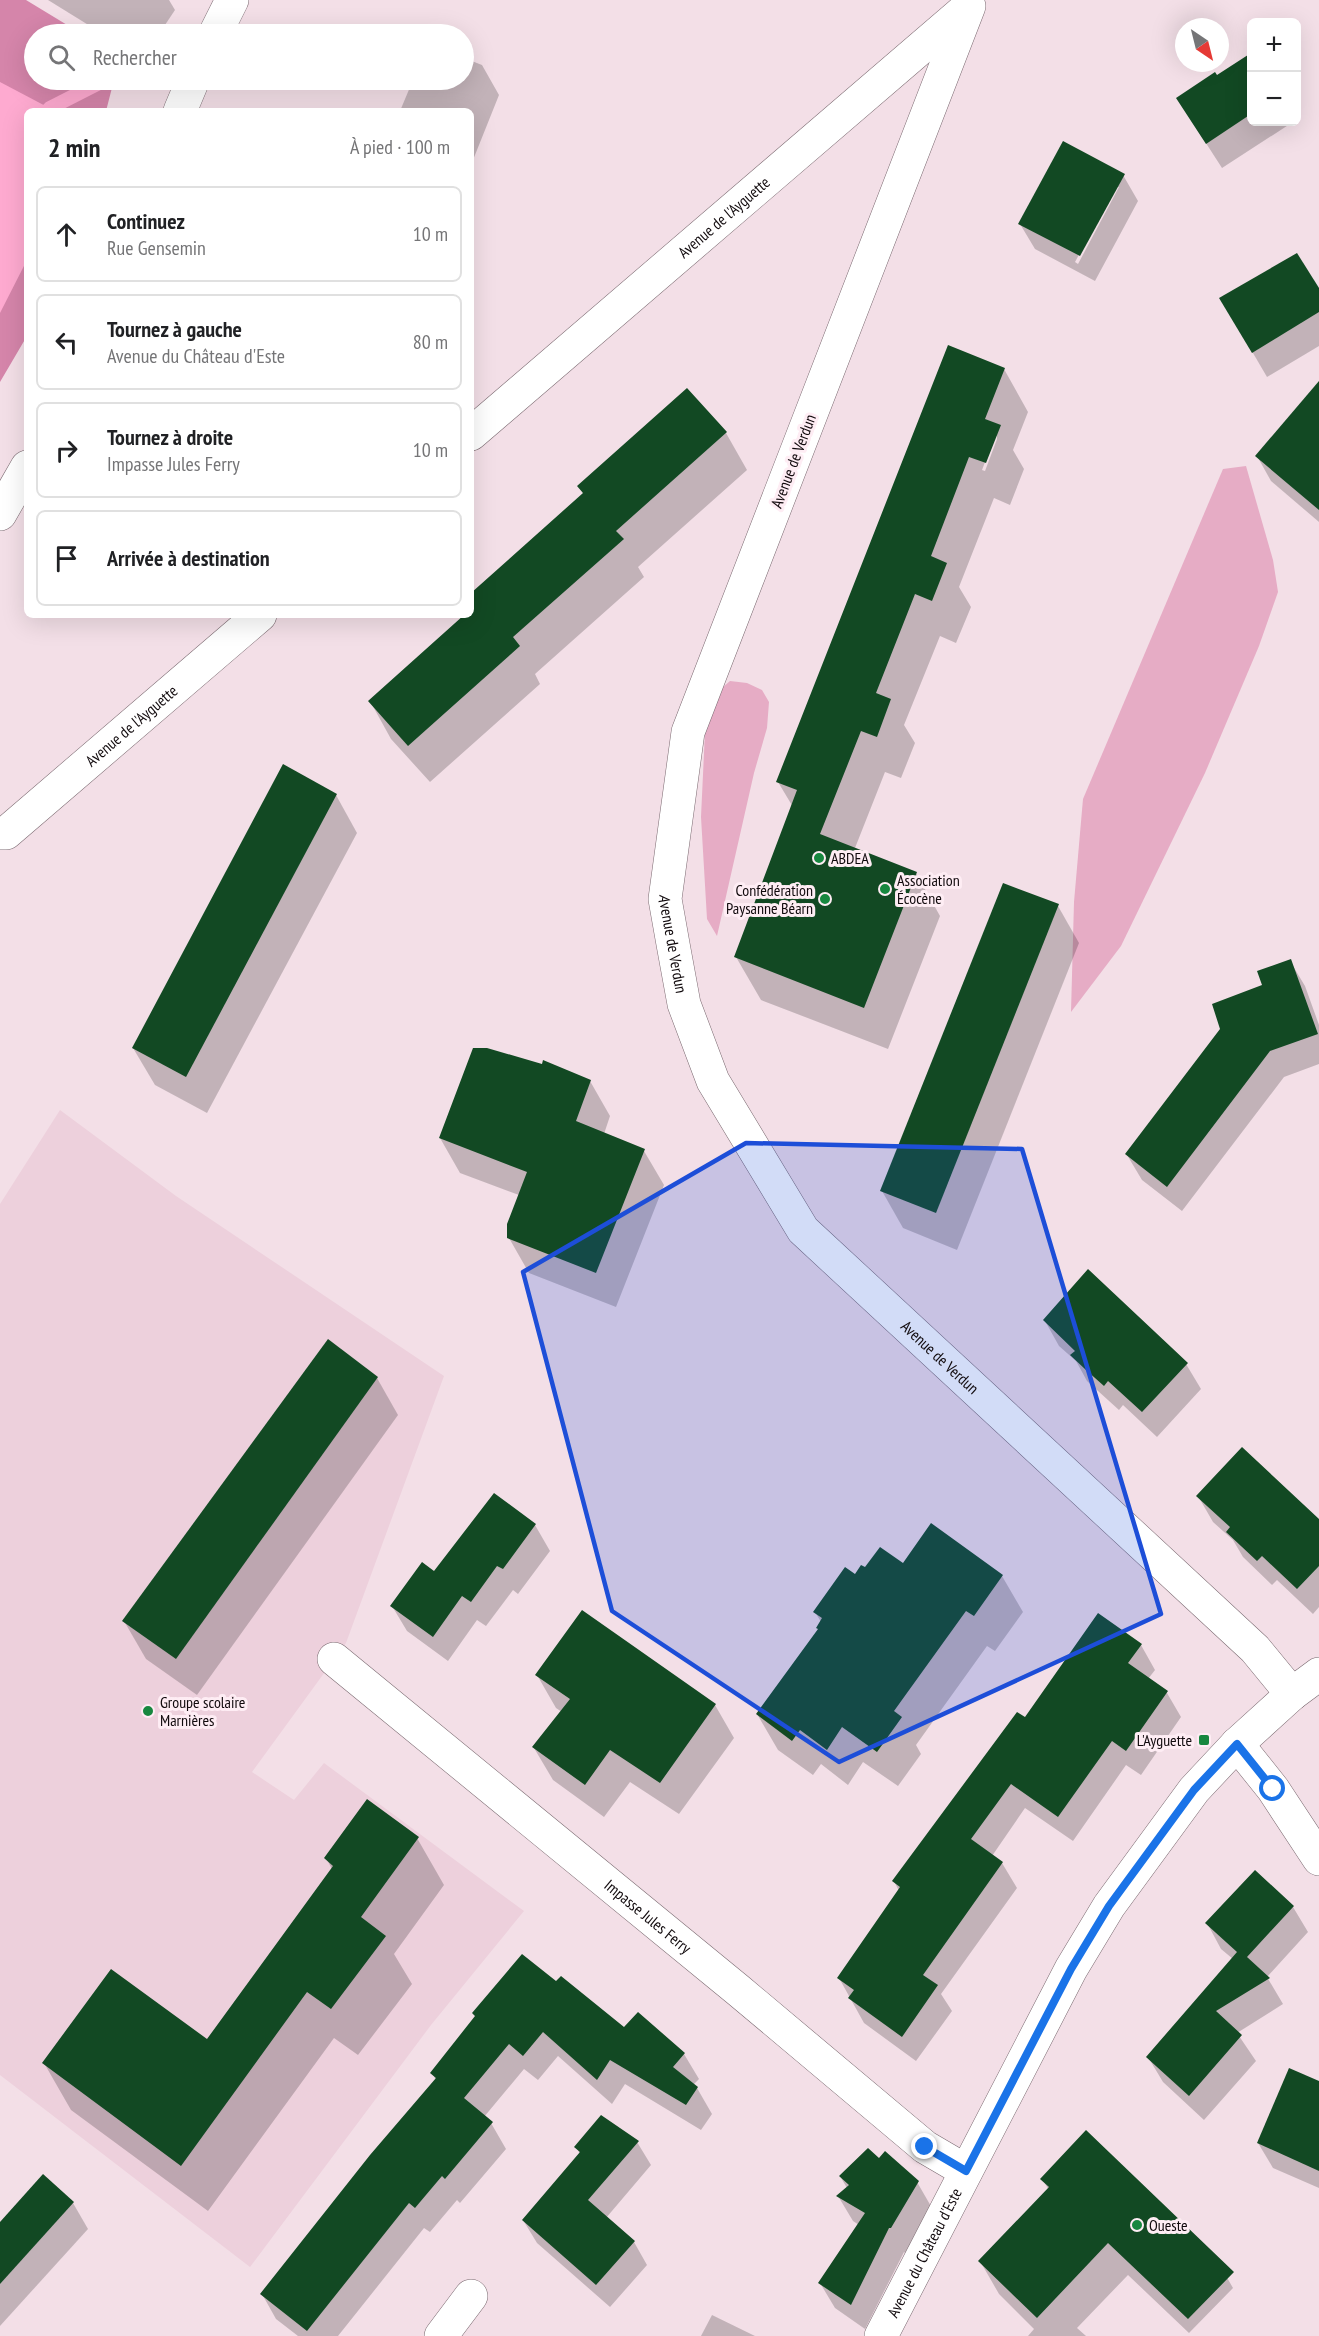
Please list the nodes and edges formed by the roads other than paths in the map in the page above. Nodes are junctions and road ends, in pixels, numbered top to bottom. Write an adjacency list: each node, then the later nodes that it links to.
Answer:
1 (232, 0): 3 (street)
2 (973, 3): 6 (street, Avenue de l'Ayguette); 13 (street, Avenue de Verdun)
3 (220, 24)
4 (189, 90): 5 (street)
5 (181, 108)
6 (474, 431)
7 (24, 472): 8 (street)
8 (0, 514)
9 (257, 618): 10 (street, Avenue de l'Ayguette)
10 (0, 833)
11 (334, 1659): 16 (street, Impasse Jules Ferry)
12 (1319, 1674): 13 (street, Avenue du Château d'Este)
13 (1292, 1694): 14 (street, Avenue du Château d'Este)
14 (1237, 1744): 15 (street); 16 (street, Avenue du Château d'Este)
15 (1319, 1859)
16 (966, 2171): 19 (street, Avenue du Château d'Este)
17 (471, 2296): 18 (street)
18 (441, 2336)
19 (881, 2336)

